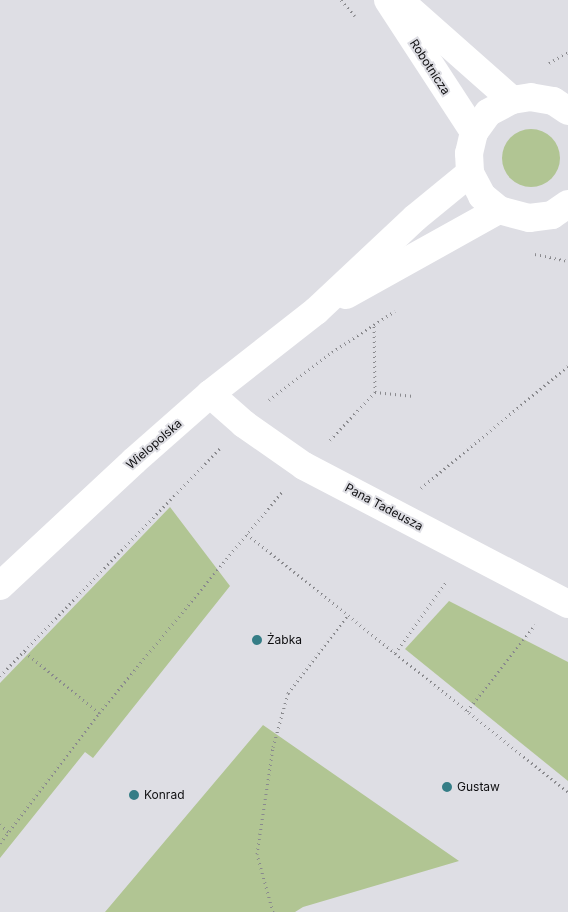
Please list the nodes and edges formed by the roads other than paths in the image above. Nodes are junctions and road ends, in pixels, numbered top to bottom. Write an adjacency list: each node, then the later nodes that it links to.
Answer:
1 (388, 0): 5 (street, Robotnicza)
2 (399, 0): 4 (street, Robotnicza)
3 (563, 99): 4 (street)
4 (512, 100): 5 (street)
5 (474, 132): 6 (street)
6 (470, 173): 7 (street); 9 (street, Wielopolska)
7 (500, 210): 8 (street); 9 (street, Wielopolska)
8 (563, 215)
9 (316, 311): 10 (street, Wielopolska)
10 (210, 394): 11 (street, Wielopolska); 12 (street, Pana Tadeusza)
11 (0, 586)
12 (562, 601)

